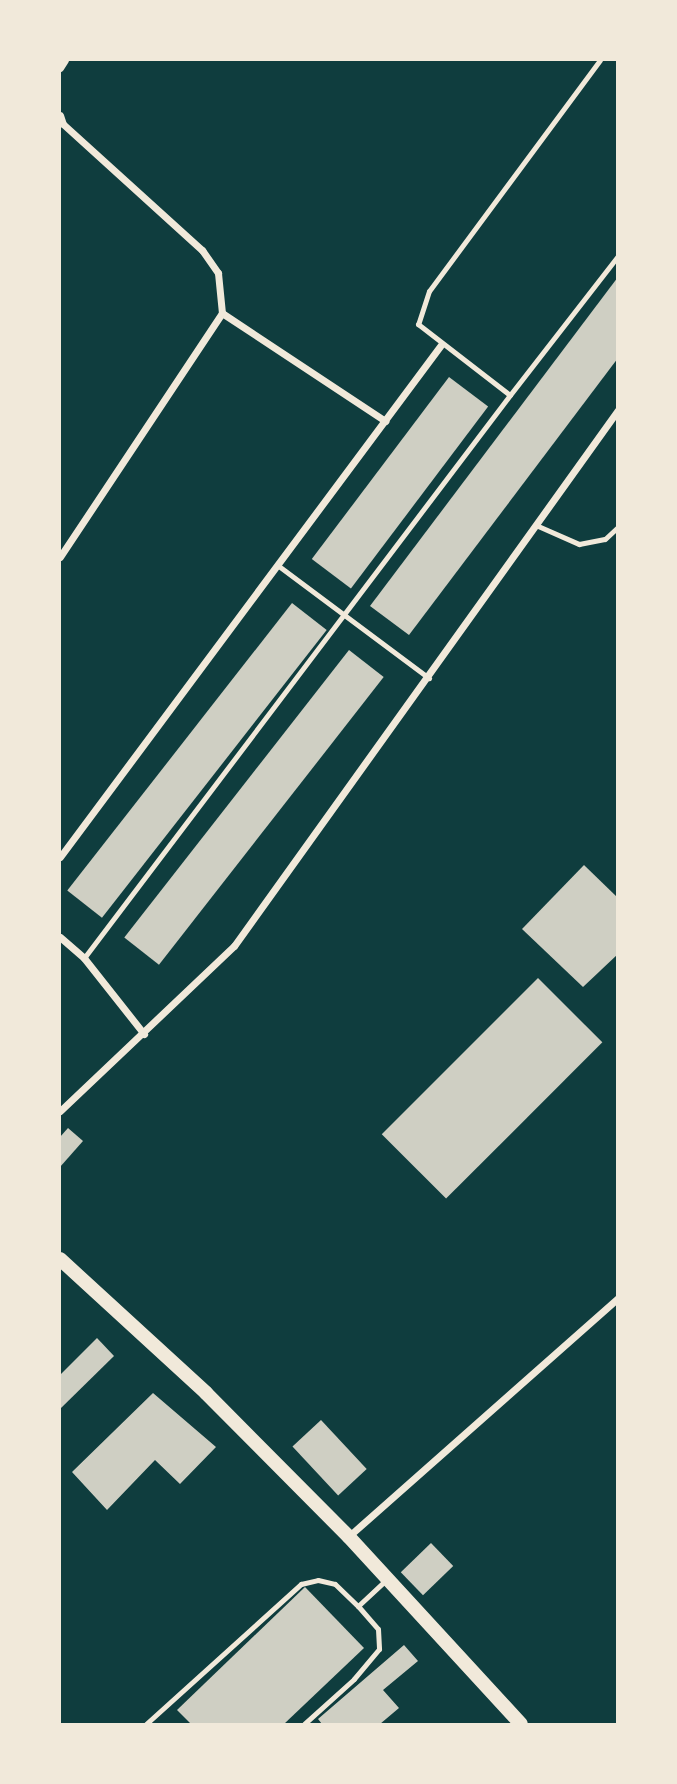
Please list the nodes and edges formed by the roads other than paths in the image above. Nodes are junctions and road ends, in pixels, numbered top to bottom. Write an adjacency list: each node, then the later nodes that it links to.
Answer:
1 (65, 60): 3 (street)
2 (600, 60): 7 (lane)
3 (60, 68)
4 (60, 114): 6 (street)
5 (618, 256): 8 (lane)
6 (222, 313): 10 (street); 13 (street)
7 (441, 345): 8 (lane); 10 (street)
8 (510, 395): 15 (lane)
9 (618, 410): 11 (street)
10 (385, 421): 14 (street)
11 (538, 526): 12 (lane); 16 (street)
12 (618, 527)
13 (60, 557)
14 (280, 567): 15 (lane); 17 (street)
15 (344, 615): 16 (lane); 19 (lane)
16 (429, 678): 20 (street)
17 (60, 857)
18 (60, 937): 19 (street)
19 (84, 958): 20 (street)
20 (144, 1034): 21 (street)
21 (60, 1111)
22 (60, 1259): 24 (main road)
23 (618, 1298): 24 (street)
24 (349, 1537): 25 (main road)
25 (386, 1580): 26 (lane); 29 (main road)
26 (358, 1605): 27 (lane); 28 (lane)
27 (146, 1724)
28 (304, 1724)
29 (521, 1724)

